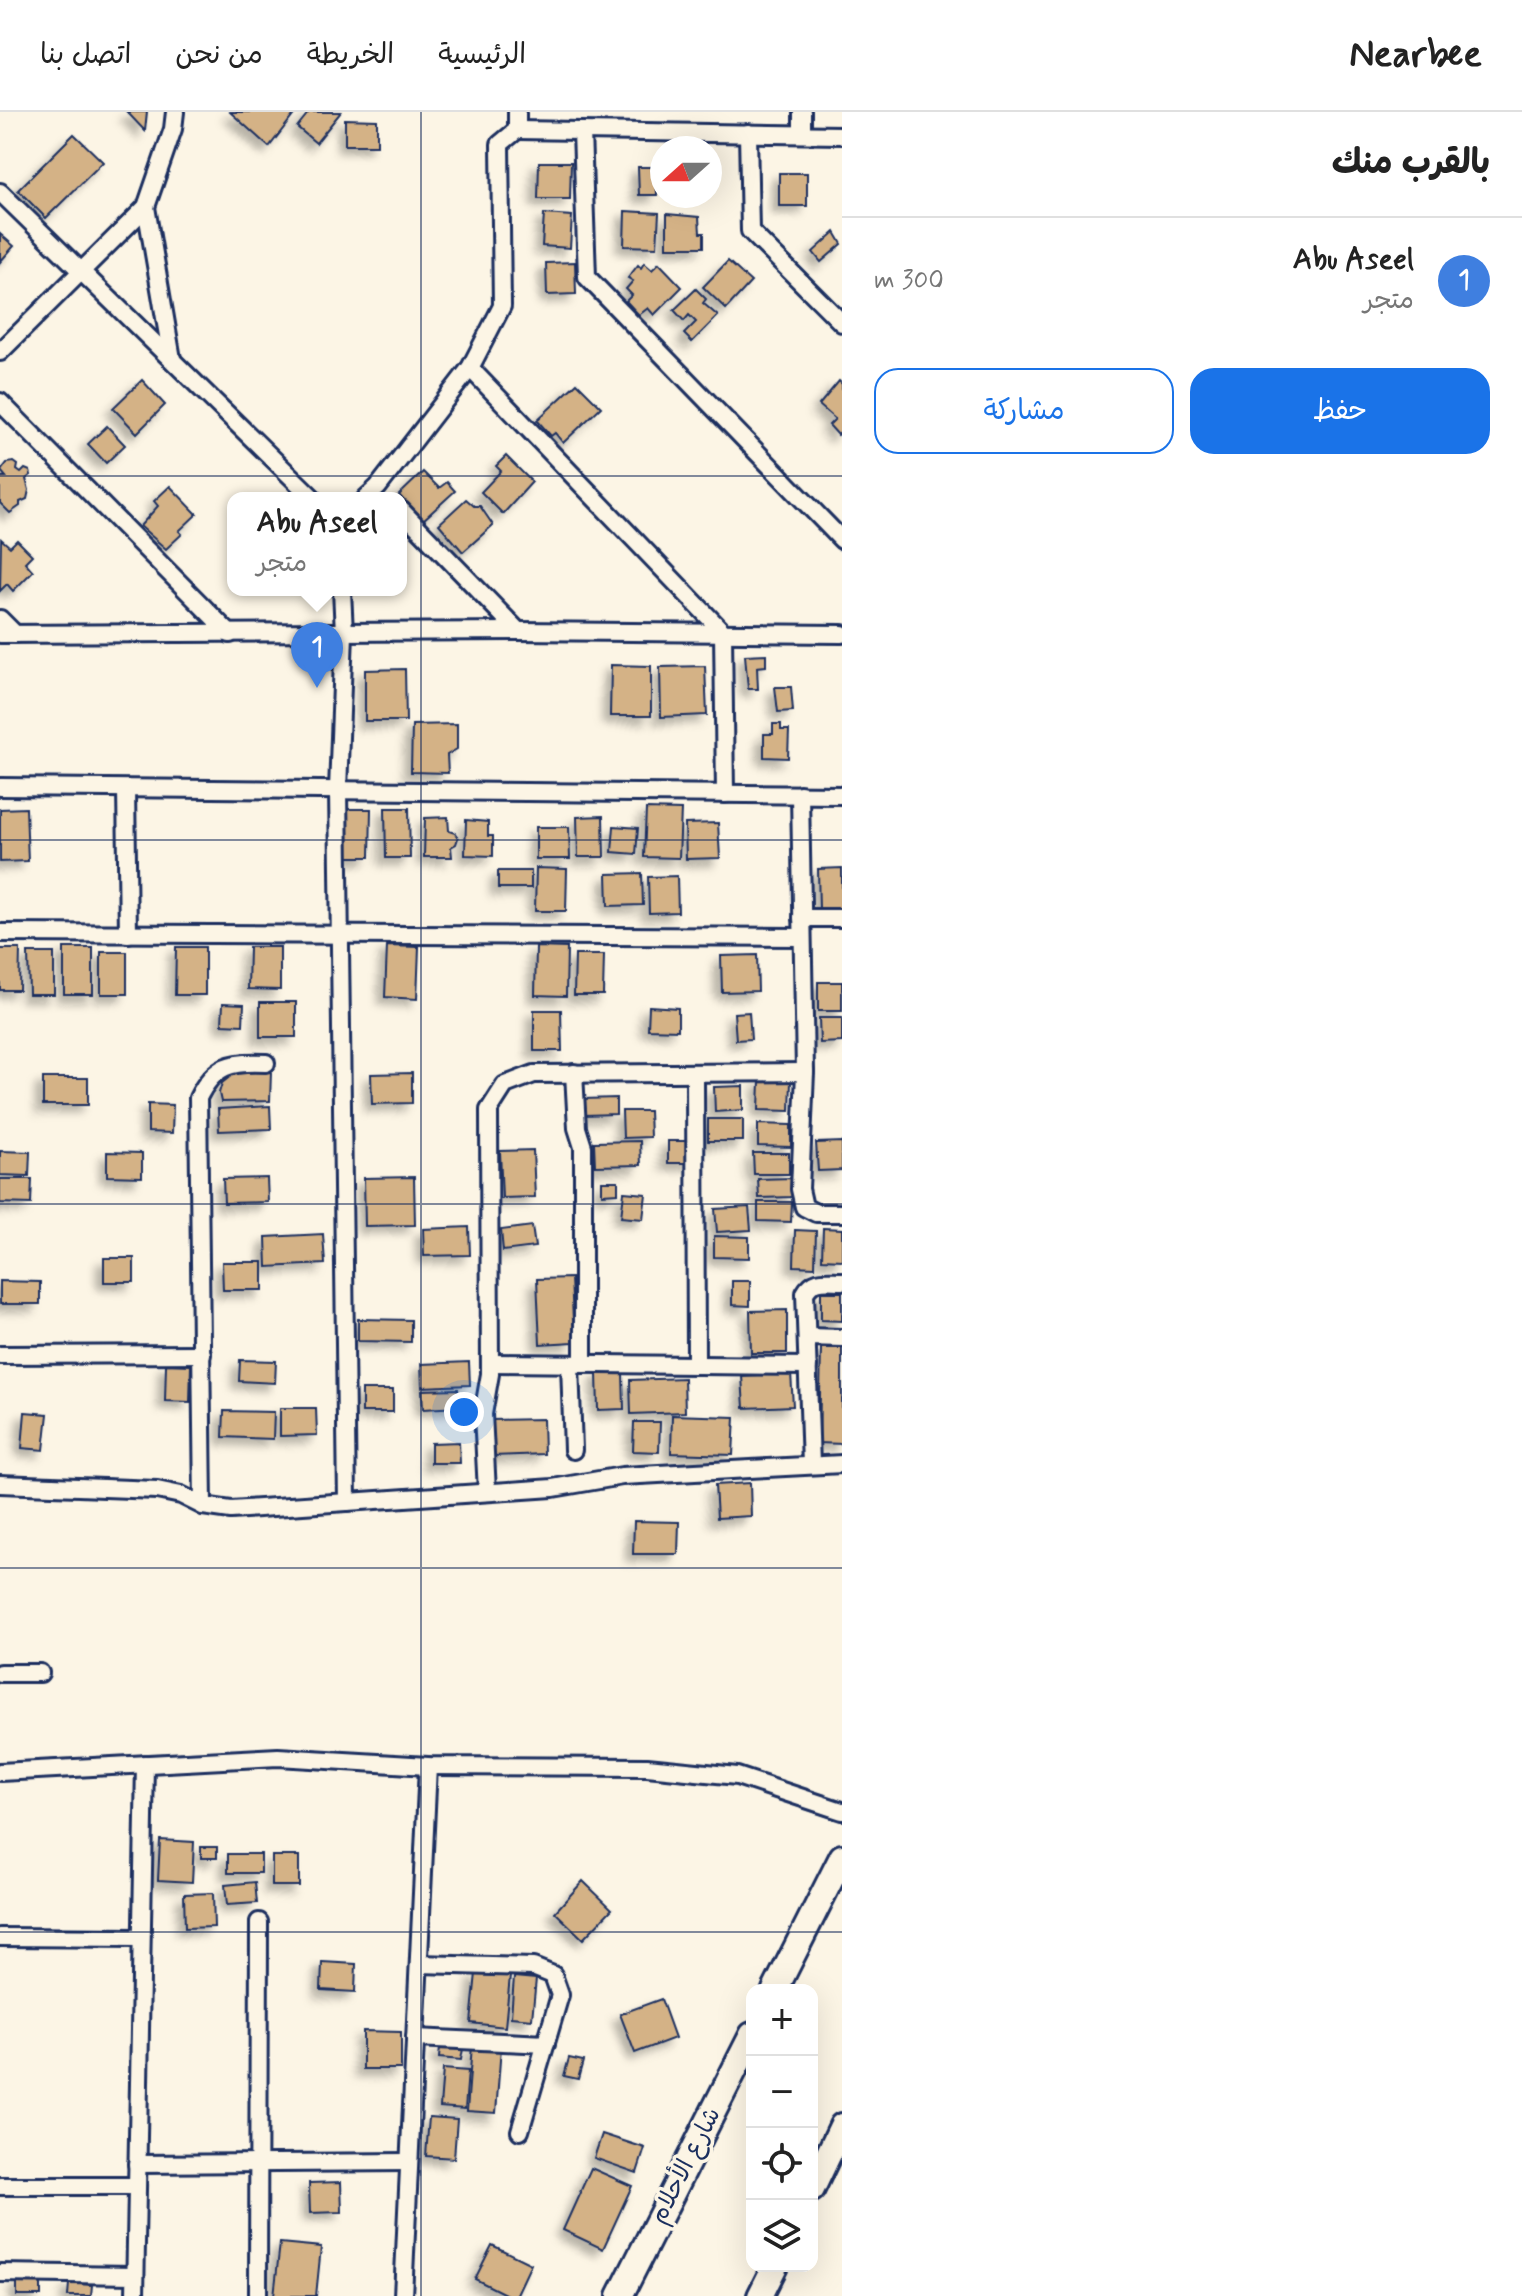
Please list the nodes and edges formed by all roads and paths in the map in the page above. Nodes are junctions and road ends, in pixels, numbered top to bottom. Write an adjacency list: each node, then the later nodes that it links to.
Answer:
1 (175, 112): 10 (street)
2 (517, 112): 4 (street)
3 (802, 112): 7 (street)
4 (517, 130): 5 (street); 15 (street)
5 (582, 131): 6 (street); 20 (street)
6 (748, 133): 7 (street); 12 (street)
7 (802, 134): 8 (street)
8 (842, 135)
9 (0, 192): 11 (street)
10 (146, 207): 11 (street); 14 (street)
11 (81, 271): 13 (street); 14 (street)
12 (842, 323)
13 (0, 352)
14 (172, 359): 17 (street)
15 (470, 368): 18 (street); 24 (street)
16 (0, 402): 27 (street)
17 (307, 492)
18 (379, 492)
19 (407, 516): 23 (street)
20 (842, 540)
21 (342, 596): 25 (street)
22 (0, 619): 26 (street)
23 (518, 631): 24 (street); 25 (street)
24 (723, 632): 28 (street); 32 (street)
25 (344, 633): 27 (street); 31 (street)
26 (7, 634): 27 (street)
27 (230, 634)
28 (842, 634)
29 (0, 787): 30 (street)
30 (126, 789): 31 (street); 38 (street)
31 (338, 790): 32 (street); 39 (street)
32 (725, 794): 33 (street)
33 (800, 794): 34 (street); 35 (street)
34 (842, 795)
35 (802, 918): 36 (street); 40 (street)
36 (842, 918)
37 (0, 933): 38 (street)
38 (128, 934): 39 (street)
39 (340, 935): 40 (street); 60 (street)
40 (802, 937): 42 (street)
41 (266, 1063): 49 (street)
42 (805, 1072): 44 (street); 45 (street)
43 (574, 1073): 44 (street); 51 (street); 52 (street)
44 (695, 1073): 53 (street)
45 (842, 1213)
46 (842, 1281): 47 (street)
47 (808, 1337): 48 (street); 54 (street)
48 (842, 1338)
49 (202, 1354): 50 (street); 61 (street)
50 (0, 1355)
51 (490, 1363): 52 (street); 59 (street)
52 (577, 1364): 53 (street); 55 (street)
53 (696, 1365): 54 (street)
54 (808, 1366): 57 (street)
55 (573, 1450)
56 (842, 1464): 57 (street)
57 (811, 1465): 59 (street)
58 (0, 1484): 61 (street)
59 (487, 1492): 60 (street)
60 (347, 1502): 61 (street)
61 (203, 1506)
62 (0, 1673): 63 (street)
63 (40, 1673)
64 (145, 1764): 65 (street); 66 (street); 71 (street)
65 (428, 1766): 67 (street); 72 (street)
66 (0, 1772)
67 (842, 1811)
68 (842, 1857): 73 (main road)
69 (259, 1922): 80 (street)
70 (0, 1937): 71 (street)
71 (141, 1938): 81 (street)
72 (419, 1964): 74 (street); 75 (street)
73 (778, 1984)
74 (415, 2038): 75 (street); 79 (street)
75 (546, 2044): 77 (street)
76 (746, 2047): 91 (main road, شارع الأحلام)
77 (520, 2131)
78 (839, 2140): 82 (main road)
79 (409, 2162): 80 (street); 90 (street)
80 (258, 2163): 81 (street); 89 (street)
81 (137, 2164): 84 (street)
82 (818, 2178)
83 (0, 2186): 84 (street)
84 (137, 2186): 87 (street)
85 (772, 2272): 92 (main road)
86 (0, 2273): 87 (street)
87 (135, 2275): 88 (street)
88 (135, 2296)
89 (258, 2296)
90 (403, 2296)
91 (620, 2296)
92 (760, 2296)

